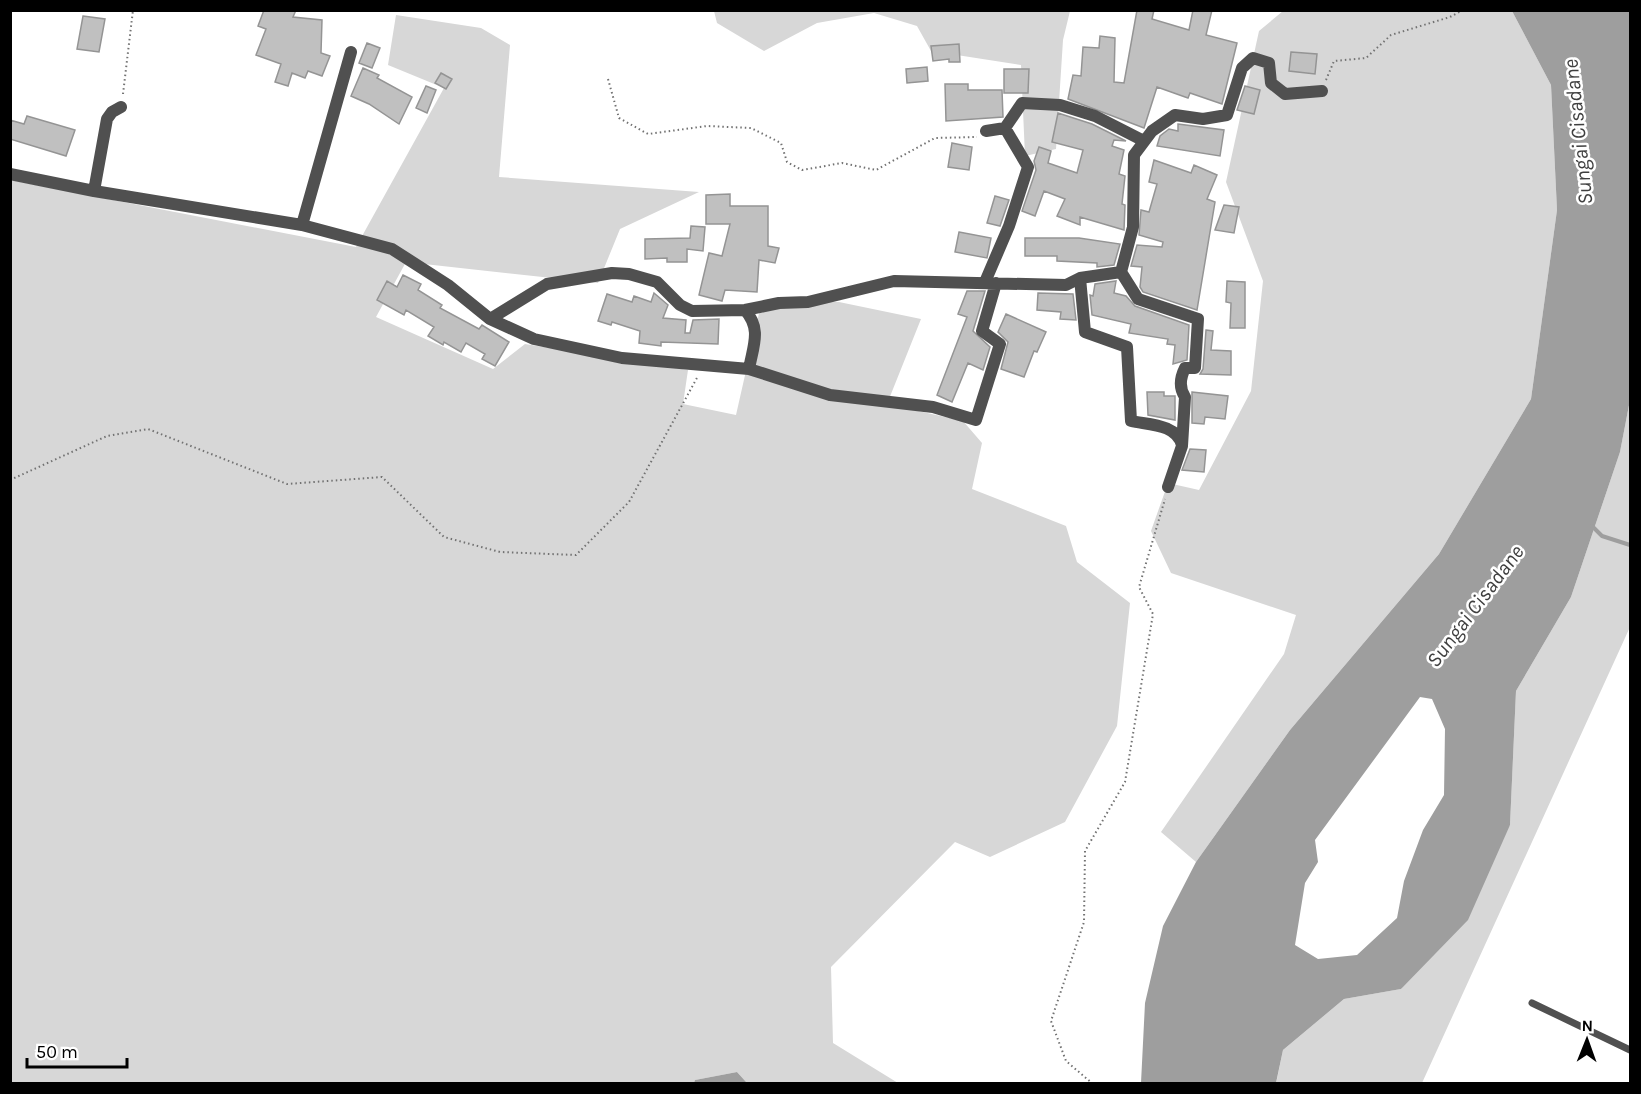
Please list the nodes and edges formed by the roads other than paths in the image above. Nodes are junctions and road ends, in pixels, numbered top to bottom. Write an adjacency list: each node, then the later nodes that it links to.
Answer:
1 (351, 52): 9 (street)
2 (1322, 91): 6 (street)
3 (121, 107): 8 (street)
4 (1005, 128): 5 (street); 6 (street); 12 (street)
5 (986, 131)
6 (1144, 141): 10 (street)
7 (10, 174): 8 (street)
8 (94, 191): 9 (street)
9 (302, 225): 14 (street)
10 (1121, 273): 11 (street); 16 (street)
11 (1080, 278): 12 (street); 16 (street)
12 (991, 282): 13 (street); 15 (street)
13 (745, 310): 14 (street); 15 (street)
14 (490, 319): 15 (street)
15 (749, 369)
16 (1182, 446): 17 (street)
17 (1168, 487)
18 (1532, 1003): 19 (lane)
19 (1630, 1050)

